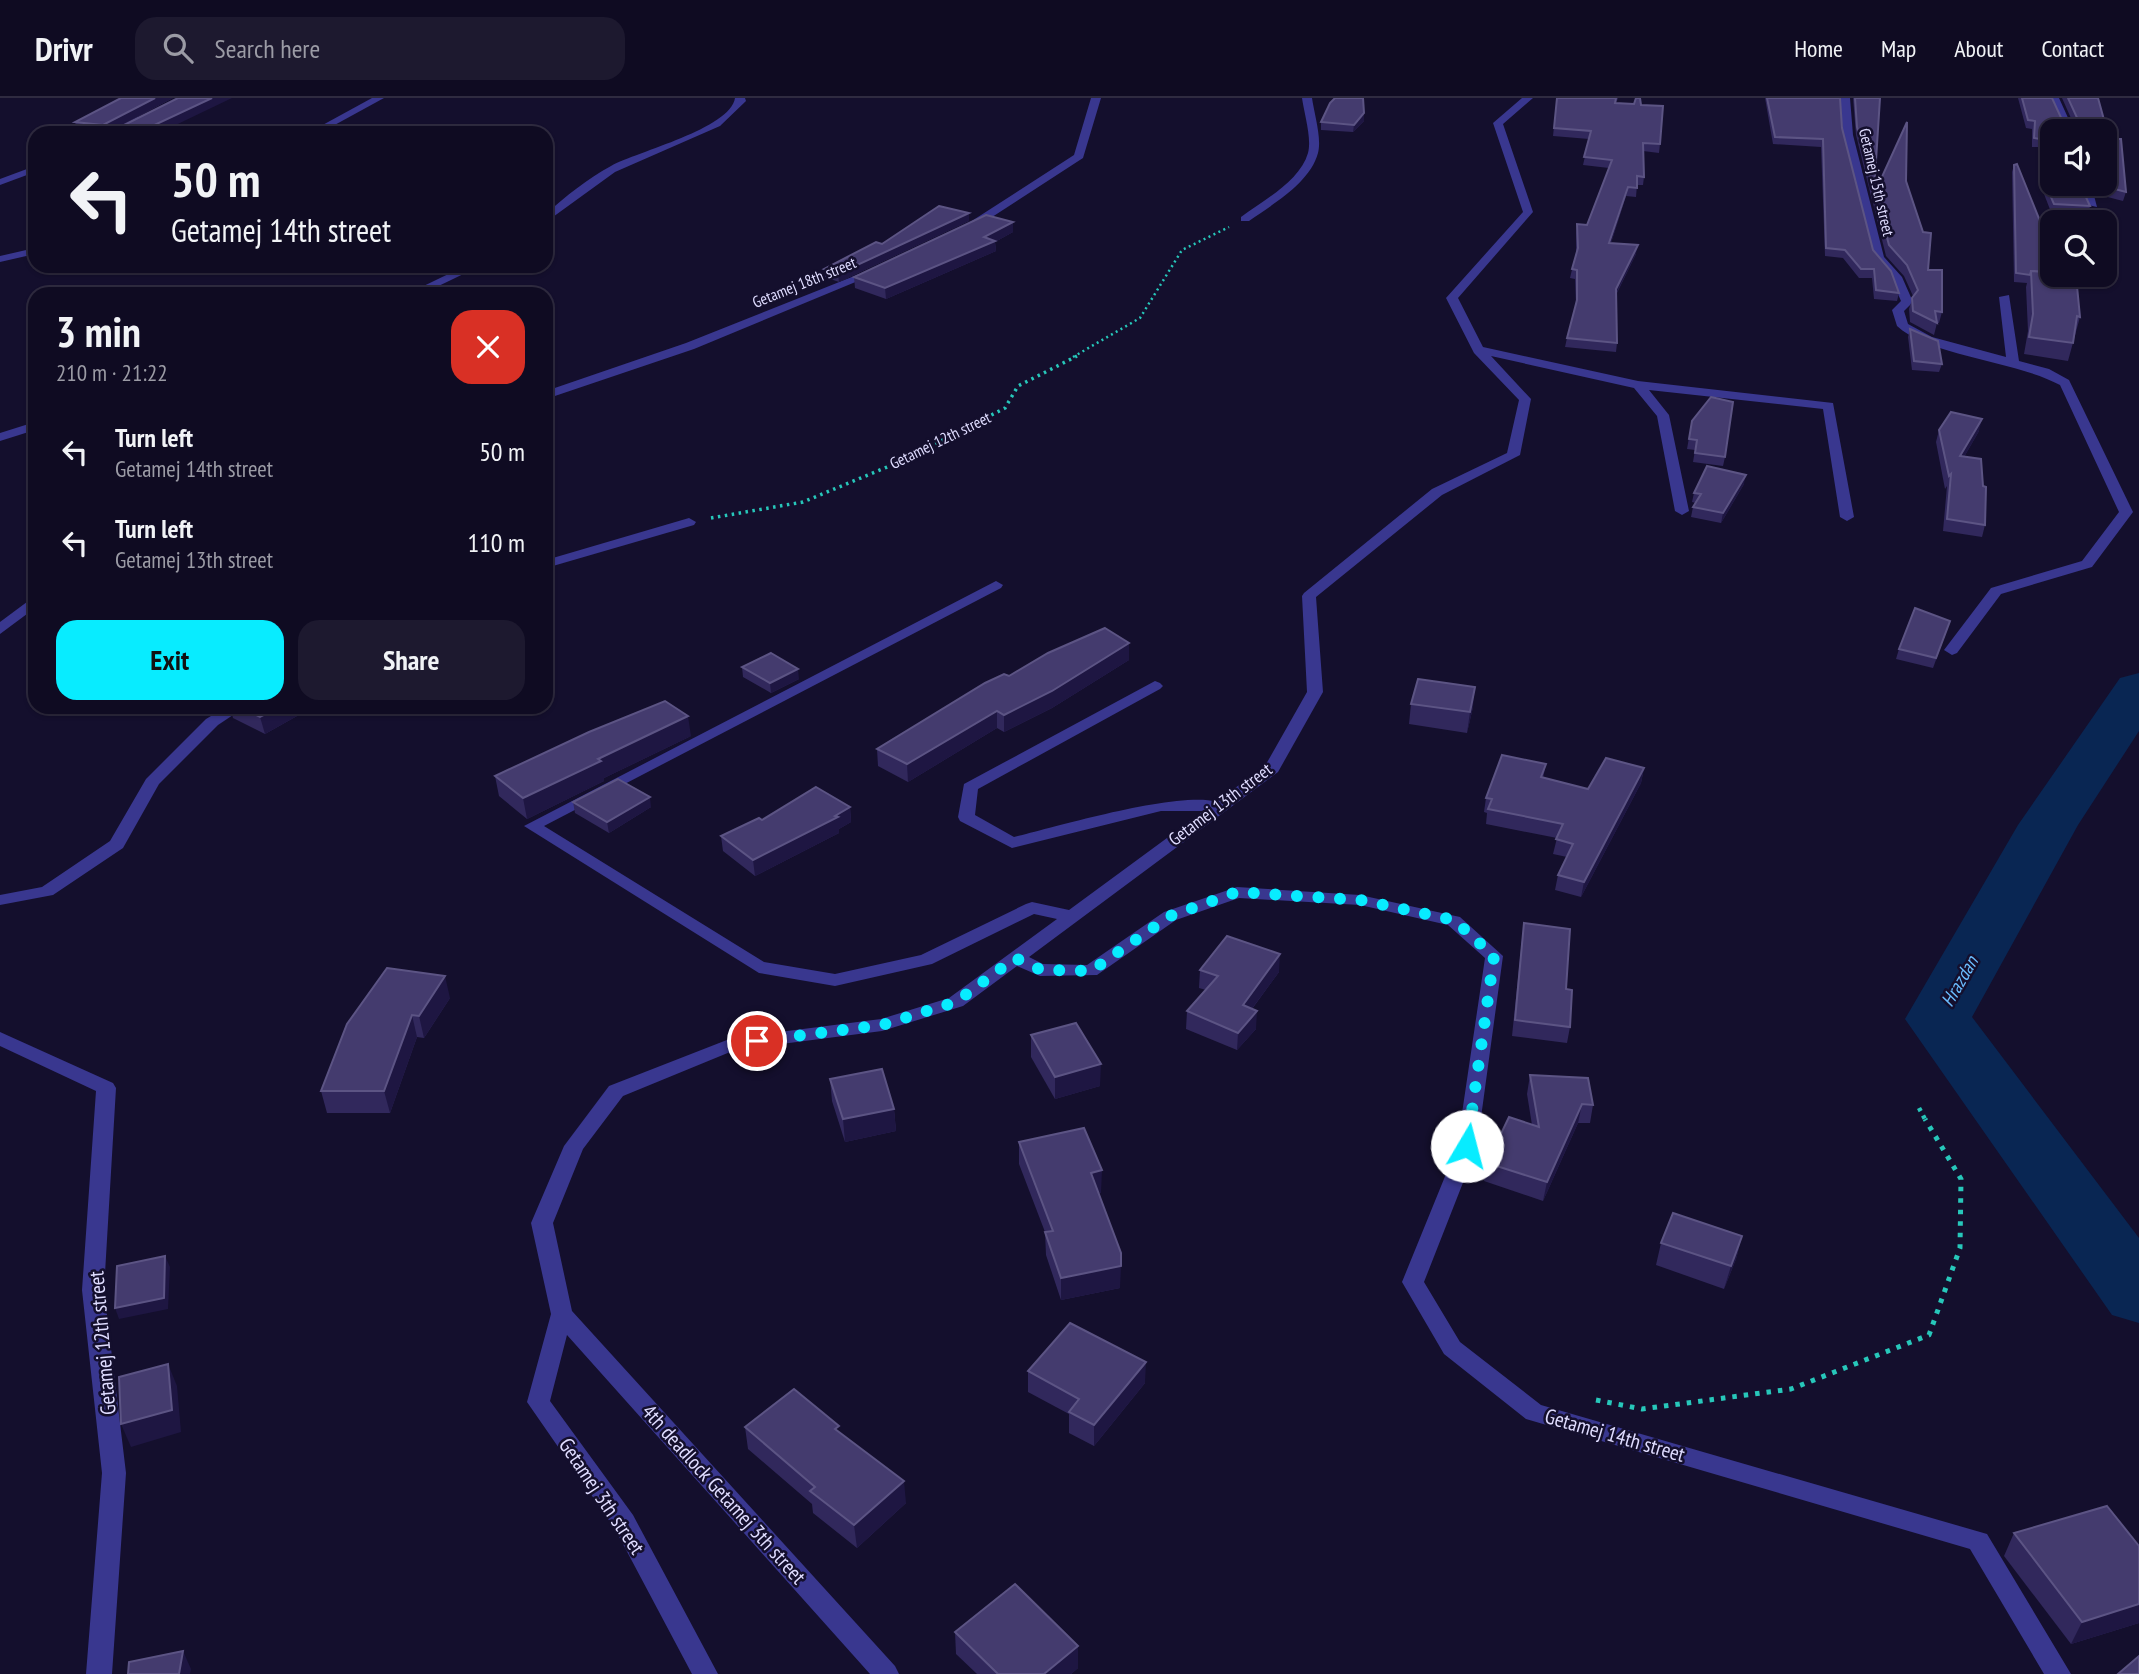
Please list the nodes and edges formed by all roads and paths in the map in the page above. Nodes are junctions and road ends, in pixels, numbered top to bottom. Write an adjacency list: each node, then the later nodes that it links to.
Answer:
1 (379, 98): 11 (street)
2 (740, 98): 16 (street)
3 (1096, 98): 18 (street)
4 (1307, 98): 17 (street)
5 (1528, 98): 25 (street, Getamej 13th street)
6 (1845, 98): 26 (street, Getamej 15th street)
7 (2054, 98): 9 (street)
8 (149, 116): 10 (street)
9 (2064, 119)
10 (128, 126)
11 (326, 126)
12 (28, 172): 13 (street)
13 (0, 182)
14 (2090, 196): 15 (street)
15 (2093, 205)
16 (553, 214)
17 (1245, 219): 33 (path, Getamej 12th street)
18 (956, 234)
19 (28, 253): 20 (street)
20 (0, 259)
21 (883, 267): 28 (street, Getamej 18th street)
22 (458, 273): 23 (street)
23 (428, 287)
24 (2005, 297): 26 (street)
25 (1478, 350): 27 (street); 41 (street, Getamej 13th street)
26 (2013, 363): 38 (street)
27 (1638, 384): 31 (street); 32 (street)
28 (553, 393)
29 (28, 428): 30 (street)
30 (0, 437)
31 (1682, 512)
32 (1847, 517)
33 (689, 522): 34 (street)
34 (553, 562)
35 (996, 585): 43 (street)
36 (28, 606): 37 (street)
37 (0, 631)
38 (1952, 650)
39 (1155, 686): 41 (street)
40 (225, 714): 42 (street)
41 (1219, 807): 43 (street, Getamej 13th street)
42 (0, 900)
43 (1070, 916): 44 (street, Getamej 13th street)
44 (1015, 958): 47 (street, Getamej 13th street); 52 (street, Getamej 14th street)
45 (0, 1038): 49 (street, Getamej 12th street)
46 (1919, 1108): 48 (path)
47 (562, 1314): 50 (street, Getamej 3th street); 51 (street, 4th deadlock Getamej 3th street)
48 (1589, 1399)
49 (99, 1674)
50 (705, 1674)
51 (886, 1674)
52 (2059, 1674)

